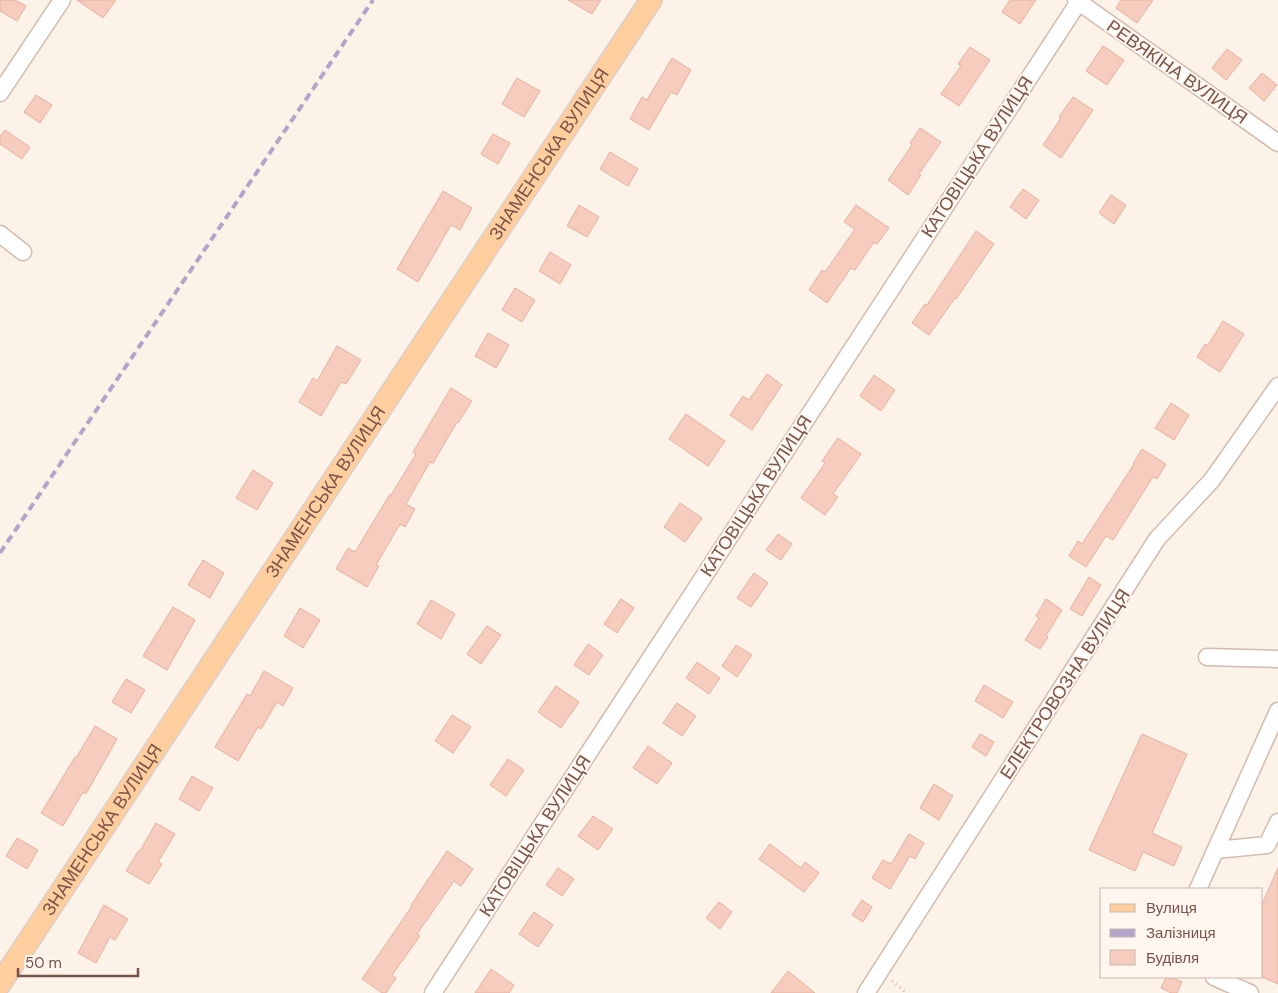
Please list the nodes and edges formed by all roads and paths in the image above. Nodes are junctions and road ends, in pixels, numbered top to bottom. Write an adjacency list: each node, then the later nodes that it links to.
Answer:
1 (62, 0): 4 (street)
2 (651, 0): 17 (main road, ЗНАМЕНСЬКА ВУЛИЦЯ)
3 (1078, 1): 5 (street, РЕВЯКІНА ВУЛИЦЯ); 18 (street, КАТОВІЦЬКА ВУЛИЦЯ)
4 (0, 92)
5 (1278, 143)
6 (0, 234): 7 (street)
7 (23, 252)
8 (1278, 386): 15 (street, ЕЛЕКТРОВОЗНА ВУЛИЦЯ)
9 (1207, 657): 10 (street)
10 (1278, 659)
11 (1278, 711): 13 (street)
12 (1278, 822): 13 (street)
13 (1216, 850): 14 (street)
14 (1198, 888)
15 (880, 972): 19 (street, ЕЛЕКТРОВОЗНА ВУЛИЦЯ); 20 (path)
16 (1216, 978): 21 (street)
17 (0, 984)
18 (433, 993)
19 (866, 993)
20 (908, 993)
21 (1250, 993)

